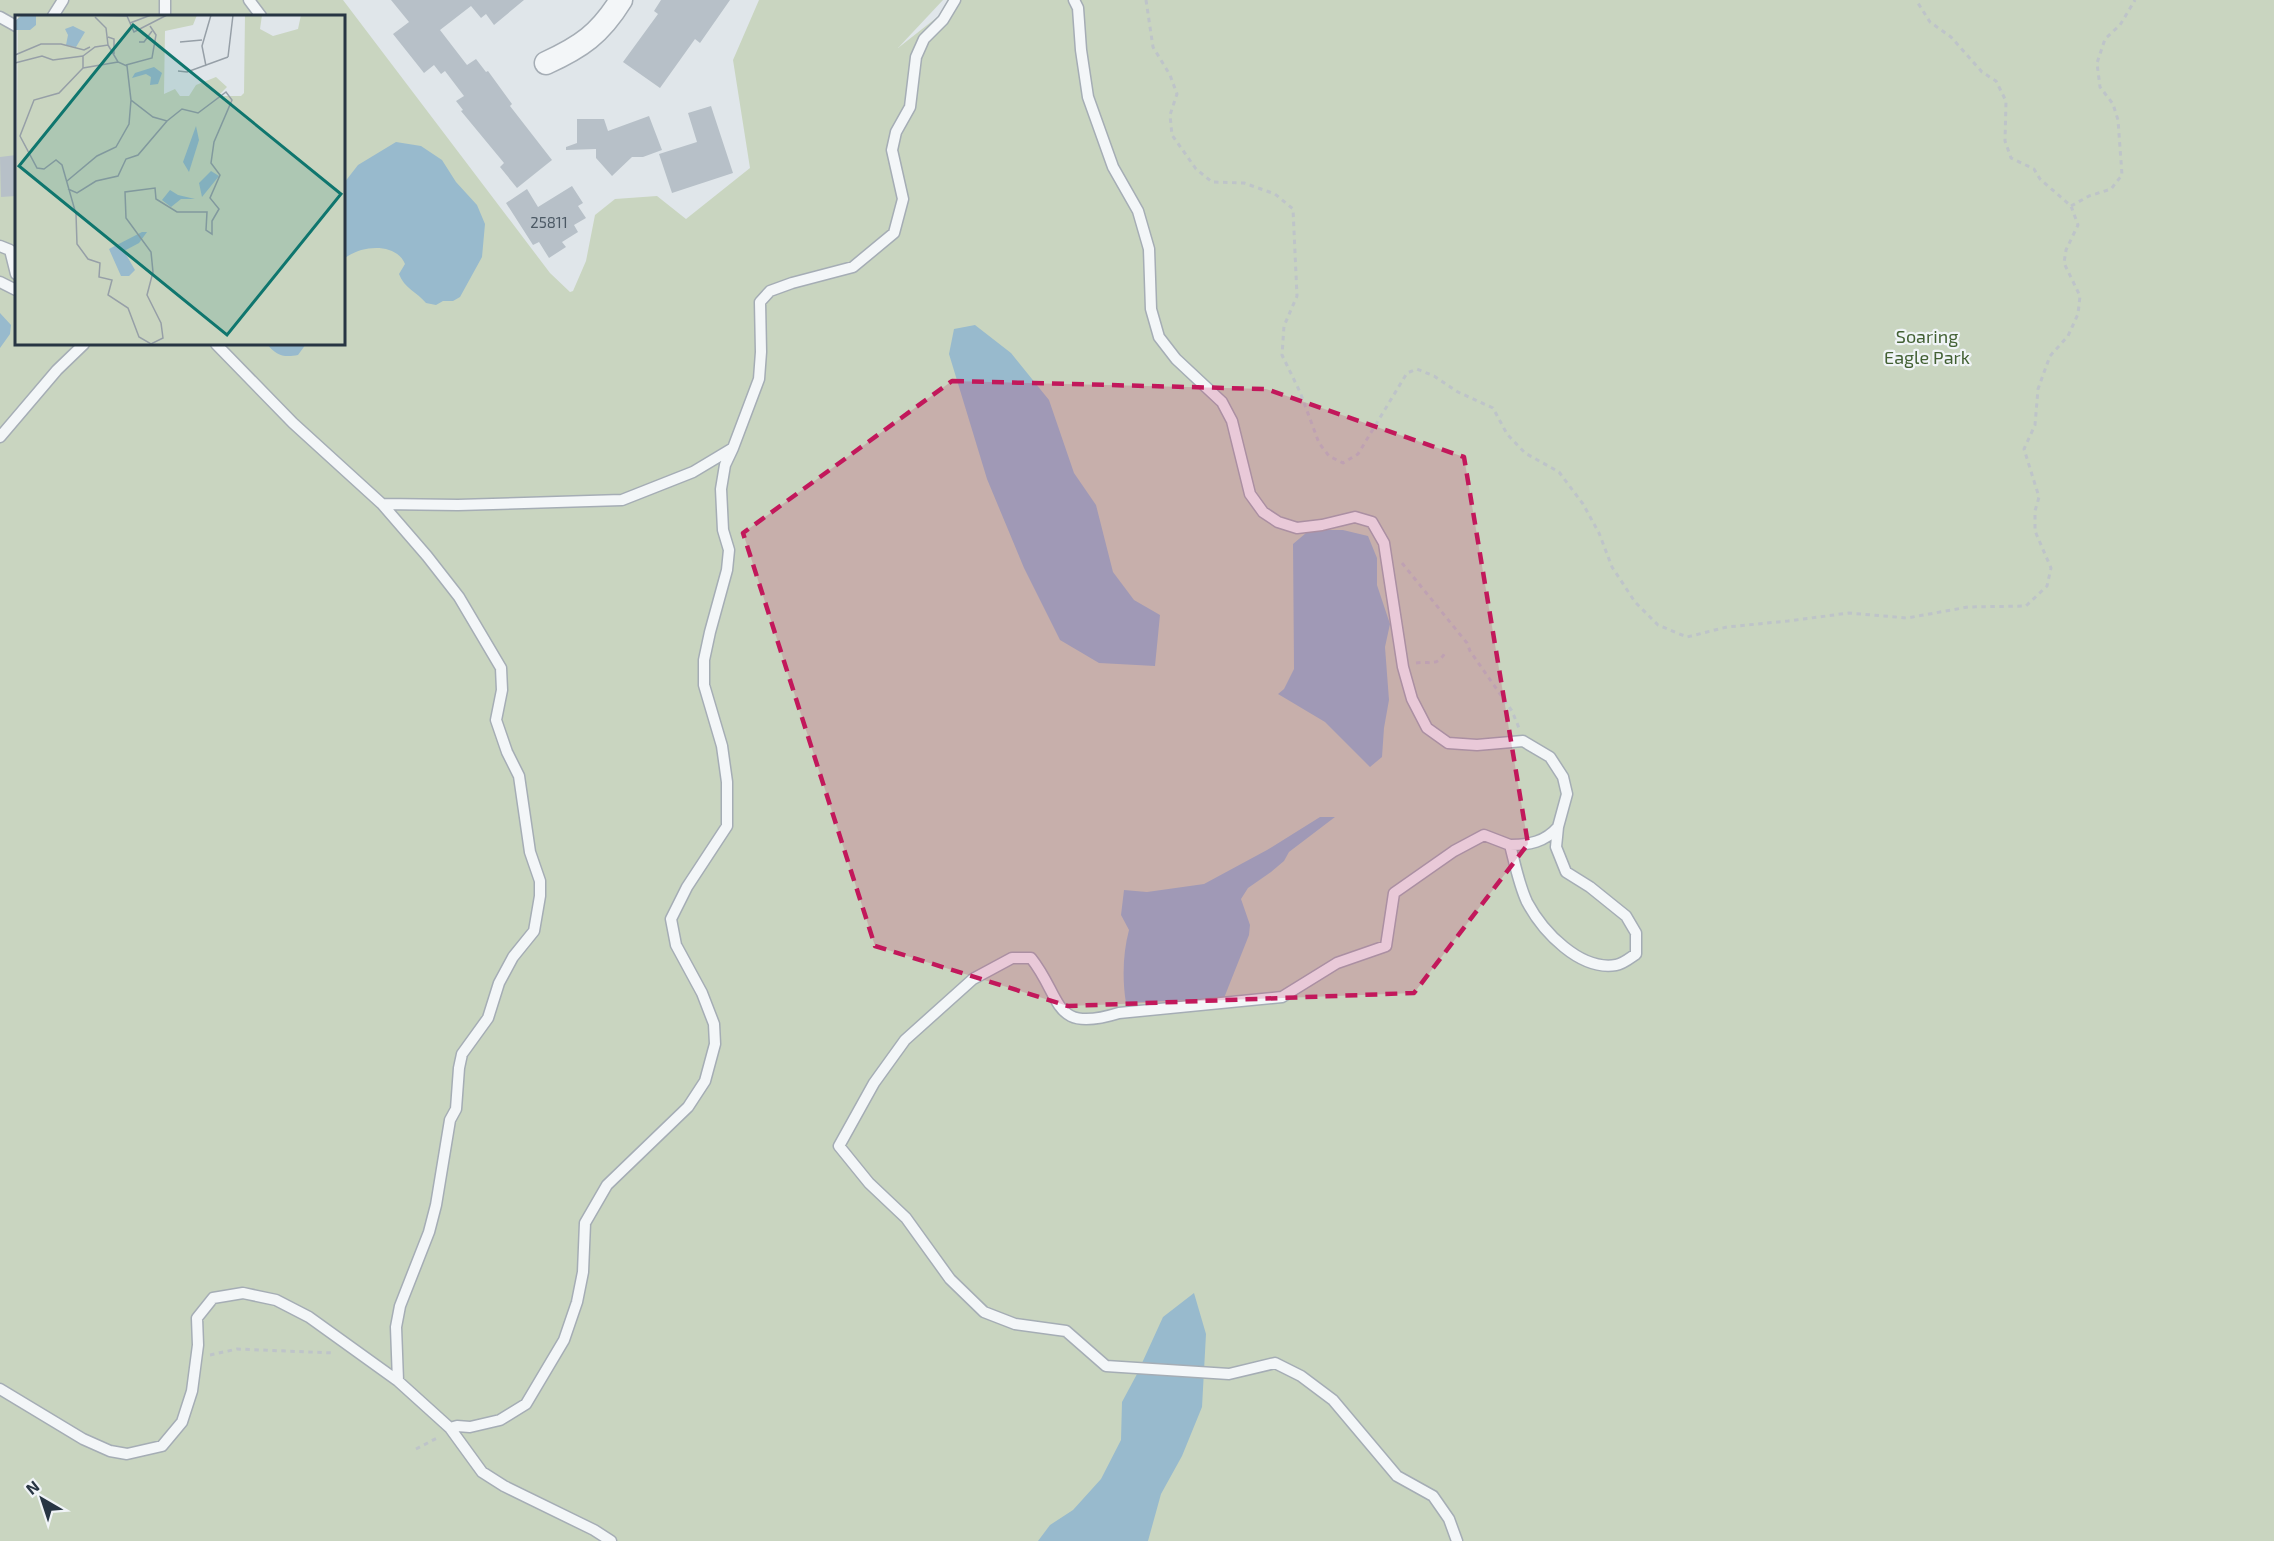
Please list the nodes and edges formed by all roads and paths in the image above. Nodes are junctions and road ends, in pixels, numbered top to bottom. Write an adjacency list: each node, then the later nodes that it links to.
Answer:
1 (63, 0): 9 (lane)
2 (249, 0): 10 (lane)
3 (621, 0): 13 (street)
4 (955, 0): 22 (lane)
5 (1074, 0): 24 (lane)
6 (1146, 0): 14 (path)
7 (1916, 0): 14 (path)
8 (2135, 0): 14 (path)
9 (54, 15)
10 (260, 15)
11 (0, 17): 12 (lane)
12 (15, 25)
13 (546, 63)
14 (2071, 206)
15 (0, 246): 16 (lane)
16 (15, 271)
17 (0, 282): 18 (lane)
18 (15, 290)
19 (83, 345): 21 (lane)
20 (217, 345): 23 (lane)
21 (0, 438)
22 (733, 448): 23 (lane); 34 (lane)
23 (382, 504): 32 (lane)
24 (1384, 543): 26 (lane); 27 (path)
25 (1445, 653): 26 (path)
26 (1403, 667): 27 (lane)
27 (1524, 741): 28 (lane)
28 (1558, 827): 29 (lane); 29 (lane)
29 (1510, 845): 37 (lane)
30 (354, 1350): 31 (path); 31 (lane); 32 (lane)
31 (196, 1357): 33 (lane)
32 (398, 1381): 34 (lane)
33 (0, 1389)
34 (450, 1428): 35 (path); 36 (lane)
35 (416, 1449)
36 (611, 1541)
37 (1457, 1541)

